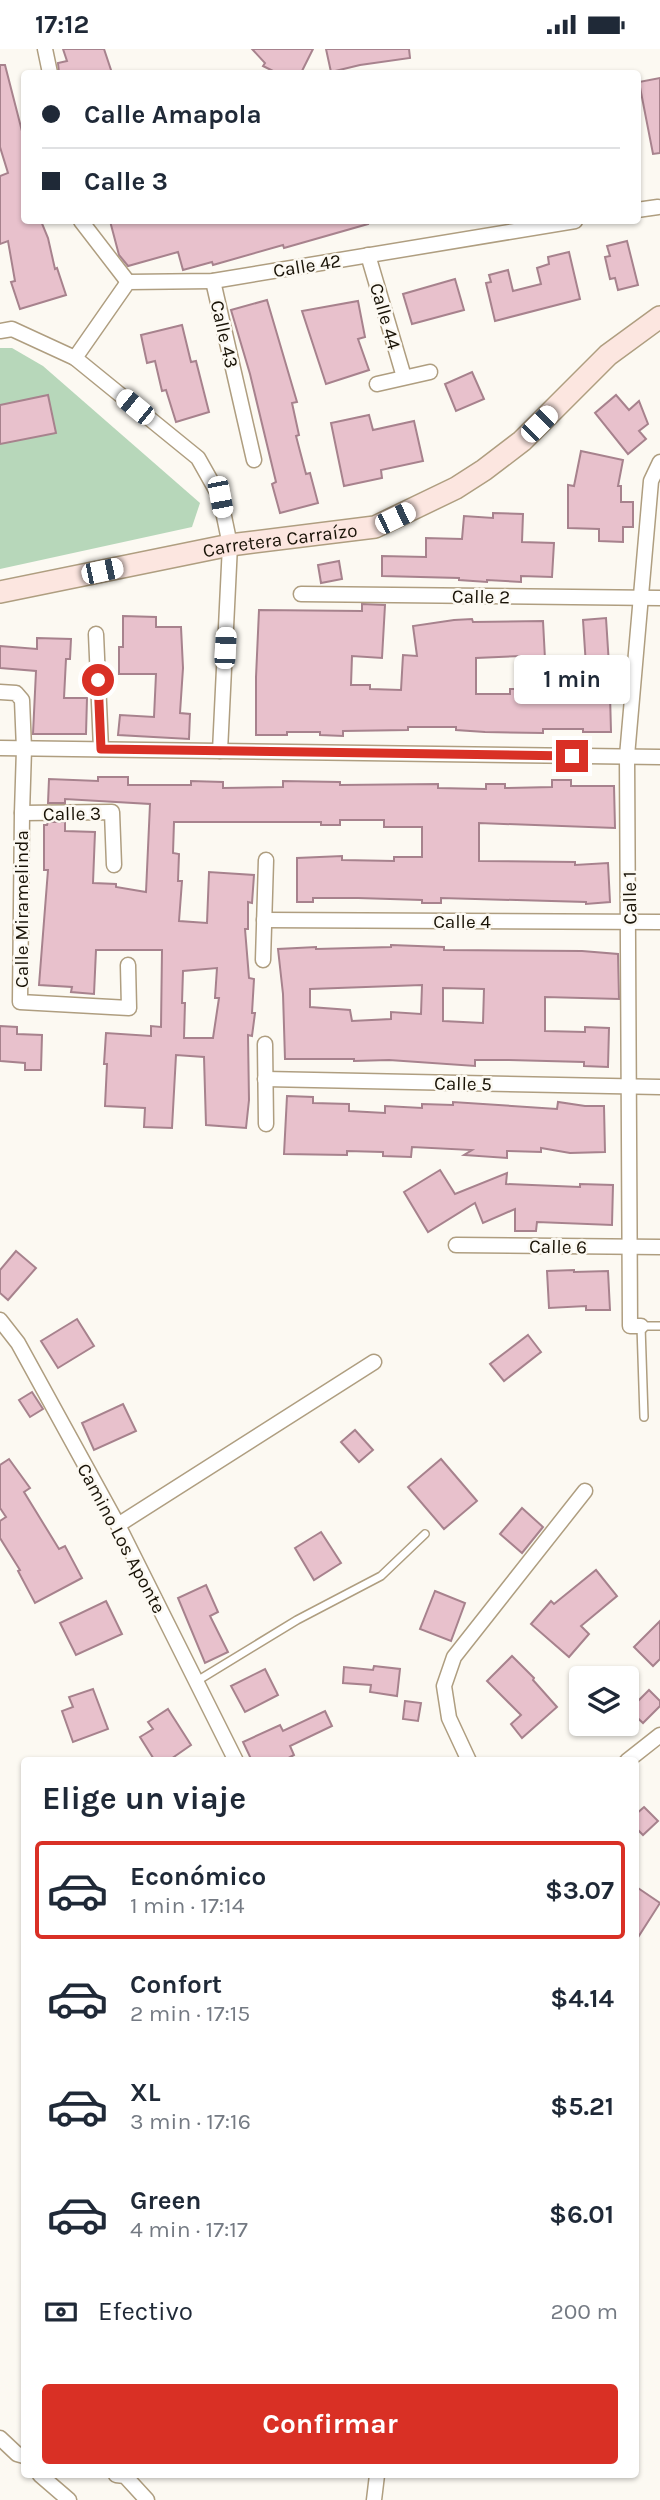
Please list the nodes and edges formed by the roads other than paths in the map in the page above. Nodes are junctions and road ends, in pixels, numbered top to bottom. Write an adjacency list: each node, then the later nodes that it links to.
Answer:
1 (44, 49): 2 (street)
2 (49, 70)
3 (83, 224): 7 (street)
4 (557, 224): 5 (street, Calle 42)
5 (368, 255): 6 (street, Calle 42); 12 (street, Calle 44)
6 (213, 281): 7 (street, Calle 42); 14 (street, Calle 43)
7 (128, 282): 10 (street)
8 (660, 317): 16 (street, Carretera Carraízo)
9 (0, 331): 10 (street)
10 (75, 358): 16 (street)
11 (430, 372): 12 (street)
12 (404, 377): 13 (street)
13 (377, 384)
14 (254, 460)
15 (660, 462): 19 (street, Calle 1)
16 (230, 545): 17 (street, Carretera Carraízo); 26 (street)
17 (0, 592)
18 (301, 594): 19 (street, Calle 2)
19 (640, 597): 20 (street, Calle 2); 27 (street, Calle 1)
20 (660, 598)
21 (96, 634): 25 (street)
22 (0, 692): 24 (street, Calle Miramelinda)
23 (0, 748): 24 (street)
24 (24, 749): 25 (street); 29 (street, Calle Miramelinda)
25 (101, 749): 26 (street)
26 (219, 751): 27 (street)
27 (627, 757): 28 (street); 33 (street, Calle 1)
28 (660, 758)
29 (22, 813): 31 (street, Calle 3); 36 (street, Calle Miramelinda)
30 (266, 860): 32 (street)
31 (114, 865)
32 (264, 920): 33 (street, Calle 4); 35 (street)
33 (629, 922): 34 (street, Calle 4); 39 (street, Calle 1)
34 (660, 922)
35 (263, 960)
36 (128, 965)
37 (265, 1044): 38 (street)
38 (265, 1079): 39 (street, Calle 5); 41 (street)
39 (629, 1086): 40 (street, Calle 5); 43 (street, Calle 1)
40 (660, 1087)
41 (266, 1124)
42 (456, 1245): 43 (street, Calle 6)
43 (630, 1246): 44 (street, Calle 6); 46 (street, Calle 1)
44 (660, 1247)
45 (0, 1320): 51 (street, Camino Los Aponte)
46 (641, 1326): 47 (lane); 49 (lane)
47 (660, 1326)
48 (374, 1363): 51 (street)
49 (644, 1417)
50 (585, 1491): 56 (street)
51 (118, 1525): 53 (street, Camino Los Aponte)
52 (425, 1534): 53 (lane)
53 (196, 1682): 55 (street, Camino Los Aponte)
54 (660, 1735): 57 (street)
55 (234, 1757)
56 (467, 1757)
57 (632, 1757)
58 (0, 2438): 59 (street)
59 (21, 2456)
60 (43, 2478): 63 (street)
61 (127, 2478): 64 (street)
62 (377, 2478): 65 (street)
63 (69, 2500)
64 (146, 2500)
65 (374, 2500)

